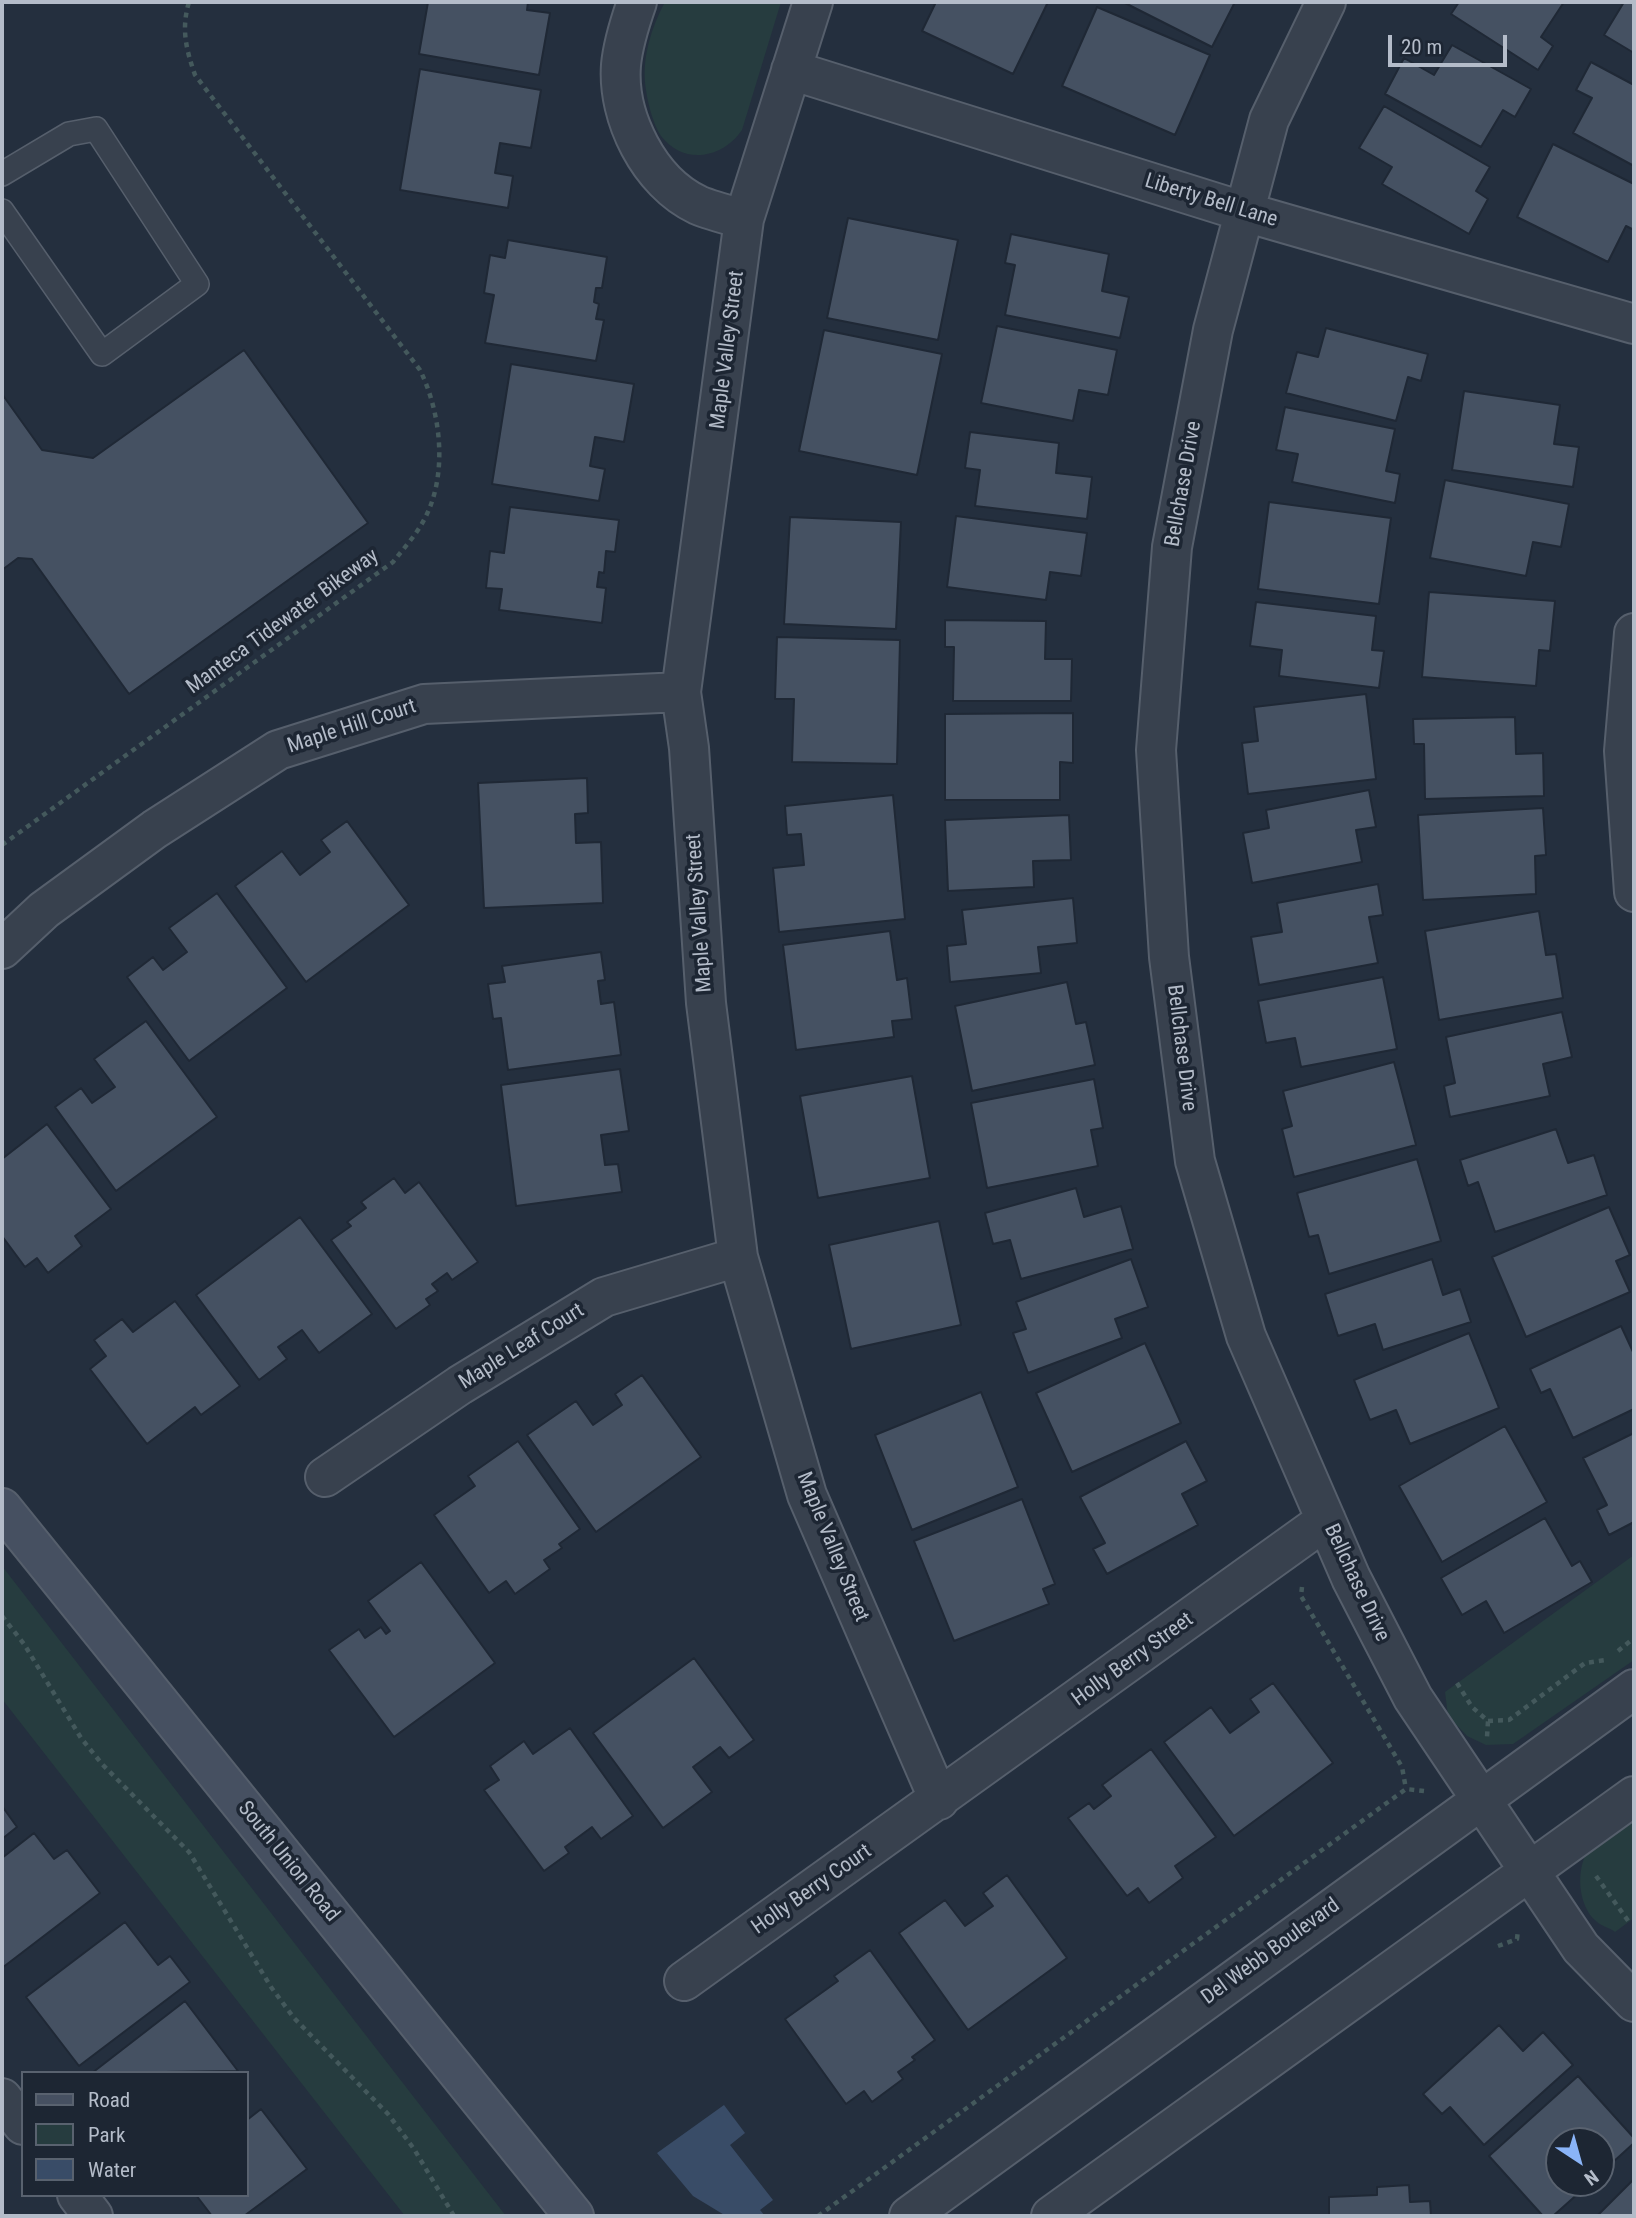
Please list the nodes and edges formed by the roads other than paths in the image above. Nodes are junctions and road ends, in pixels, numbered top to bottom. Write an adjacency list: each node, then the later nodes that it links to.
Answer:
1 (637, 2): 8 (street)
2 (813, 2): 4 (street, Maple Valley Street)
3 (1326, 2): 7 (street, Bellchase Drive)
4 (790, 70): 7 (street, Liberty Bell Lane); 8 (street, Maple Valley Street)
5 (2, 174): 6 (lane)
6 (2, 211)
7 (1245, 212): 9 (street, Liberty Bell Lane); 17 (street, Bellchase Drive)
8 (744, 219): 11 (street, Maple Valley Street)
9 (1634, 324)
10 (1634, 633): 12 (street)
11 (681, 692): 13 (street, Maple Hill Court); 14 (street, Maple Valley Street)
12 (1634, 892)
13 (2, 949)
14 (738, 1257): 15 (street, Maple Leaf Court); 21 (street, Maple Valley Street)
15 (326, 1477)
16 (2, 1508): 29 (street, South Union Road)
17 (1326, 1520): 20 (street, Bellchase Drive); 21 (street, Holly Berry Street)
18 (1634, 1689): 20 (street, Del Webb Boulevard)
19 (1634, 1796): 22 (street)
20 (1481, 1798): 22 (street, Bellchase Drive); 30 (street, Del Webb Boulevard)
21 (939, 1800): 23 (street, Holly Berry Court)
22 (1529, 1870): 24 (street, Bellchase Drive); 31 (street)
23 (684, 1981)
24 (1634, 2002)
25 (2, 2098): 26 (street)
26 (21, 2122)
27 (79, 2197): 28 (street)
28 (93, 2216)
29 (574, 2216)
30 (909, 2216)
31 (1051, 2216)

